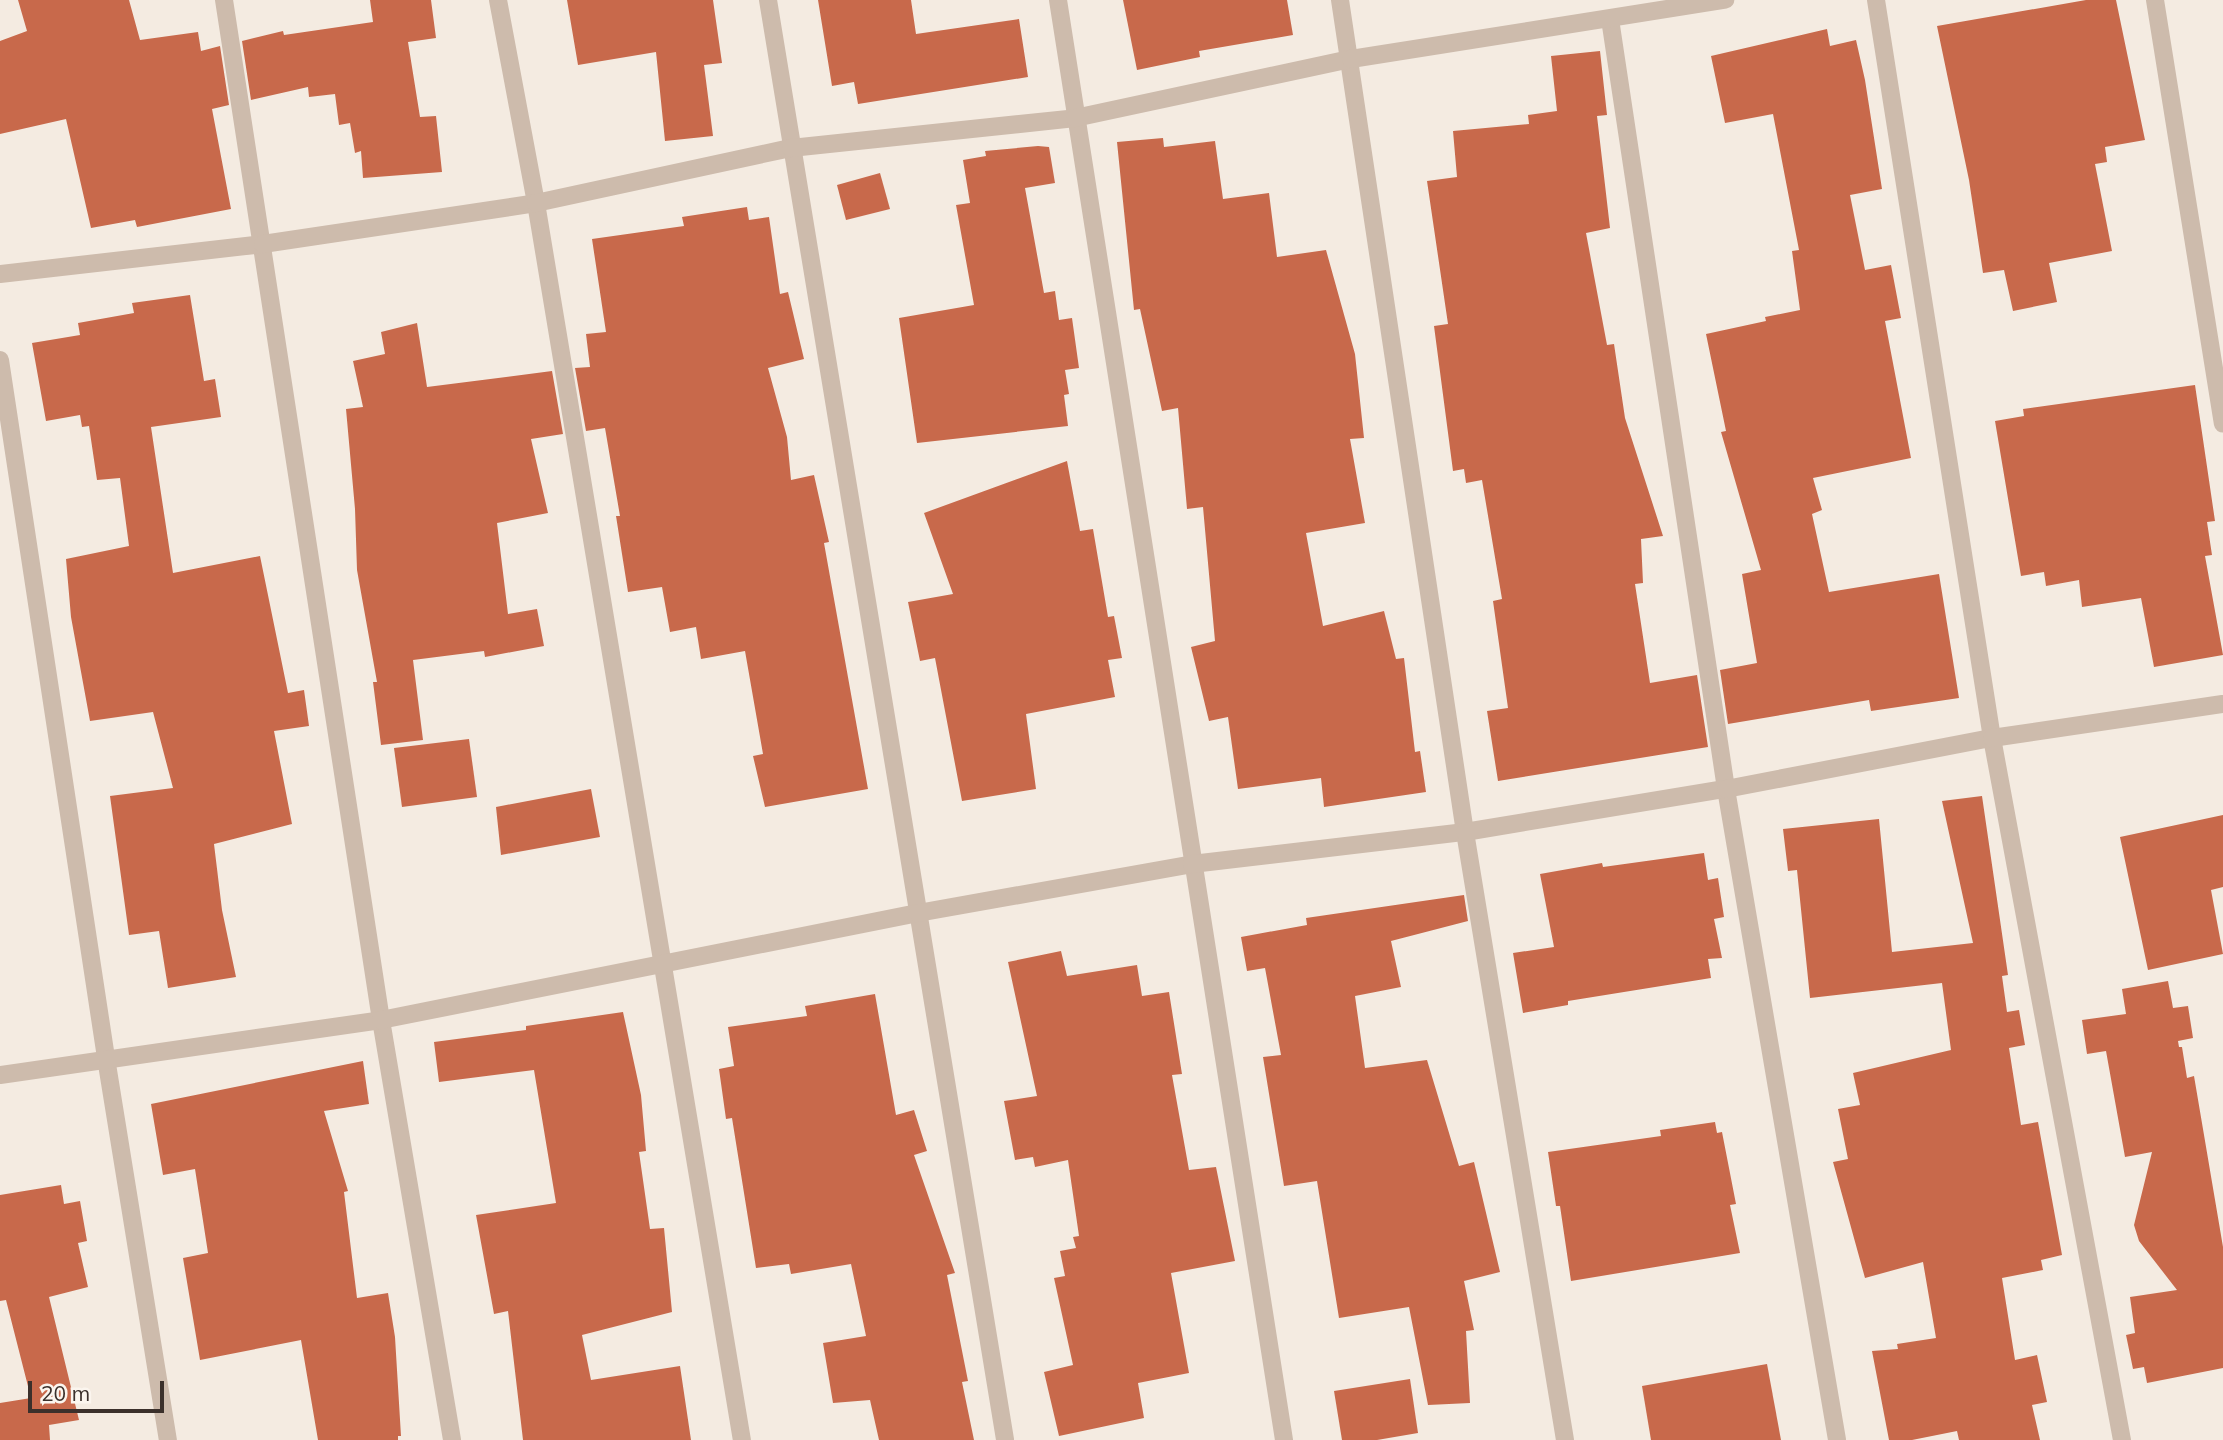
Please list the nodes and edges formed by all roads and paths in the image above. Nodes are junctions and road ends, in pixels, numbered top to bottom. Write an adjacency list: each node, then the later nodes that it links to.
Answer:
1 (225, 0): 14 (street)
2 (498, 0): 13 (street)
3 (768, 0): 12 (street)
4 (1058, 0): 11 (street)
5 (1340, 0): 10 (street)
6 (1725, 0): 9 (street)
7 (1876, 0): 19 (street)
8 (2155, 0): 17 (street)
9 (1610, 19): 10 (street); 20 (street)
10 (1352, 59): 11 (street); 21 (street)
11 (1075, 118): 12 (street); 22 (street)
12 (791, 148): 13 (street); 23 (street)
13 (536, 203): 14 (street); 24 (street)
14 (263, 244): 15 (street); 25 (street)
15 (0, 274)
16 (0, 360): 26 (street)
17 (2223, 424)
18 (2223, 705): 19 (street)
19 (1992, 738): 20 (street); 35 (street)
20 (1726, 789): 21 (street); 34 (street)
21 (1465, 832): 22 (street); 33 (street)
22 (1192, 864): 23 (street); 32 (street)
23 (918, 913): 24 (street); 31 (street)
24 (664, 964): 25 (street); 30 (street)
25 (381, 1020): 26 (street); 29 (street)
26 (106, 1058): 27 (street); 28 (street)
27 (0, 1075)
28 (168, 1440)
29 (452, 1440)
30 (742, 1440)
31 (1005, 1440)
32 (1284, 1440)
33 (1565, 1440)
34 (1838, 1440)
35 (2122, 1440)

